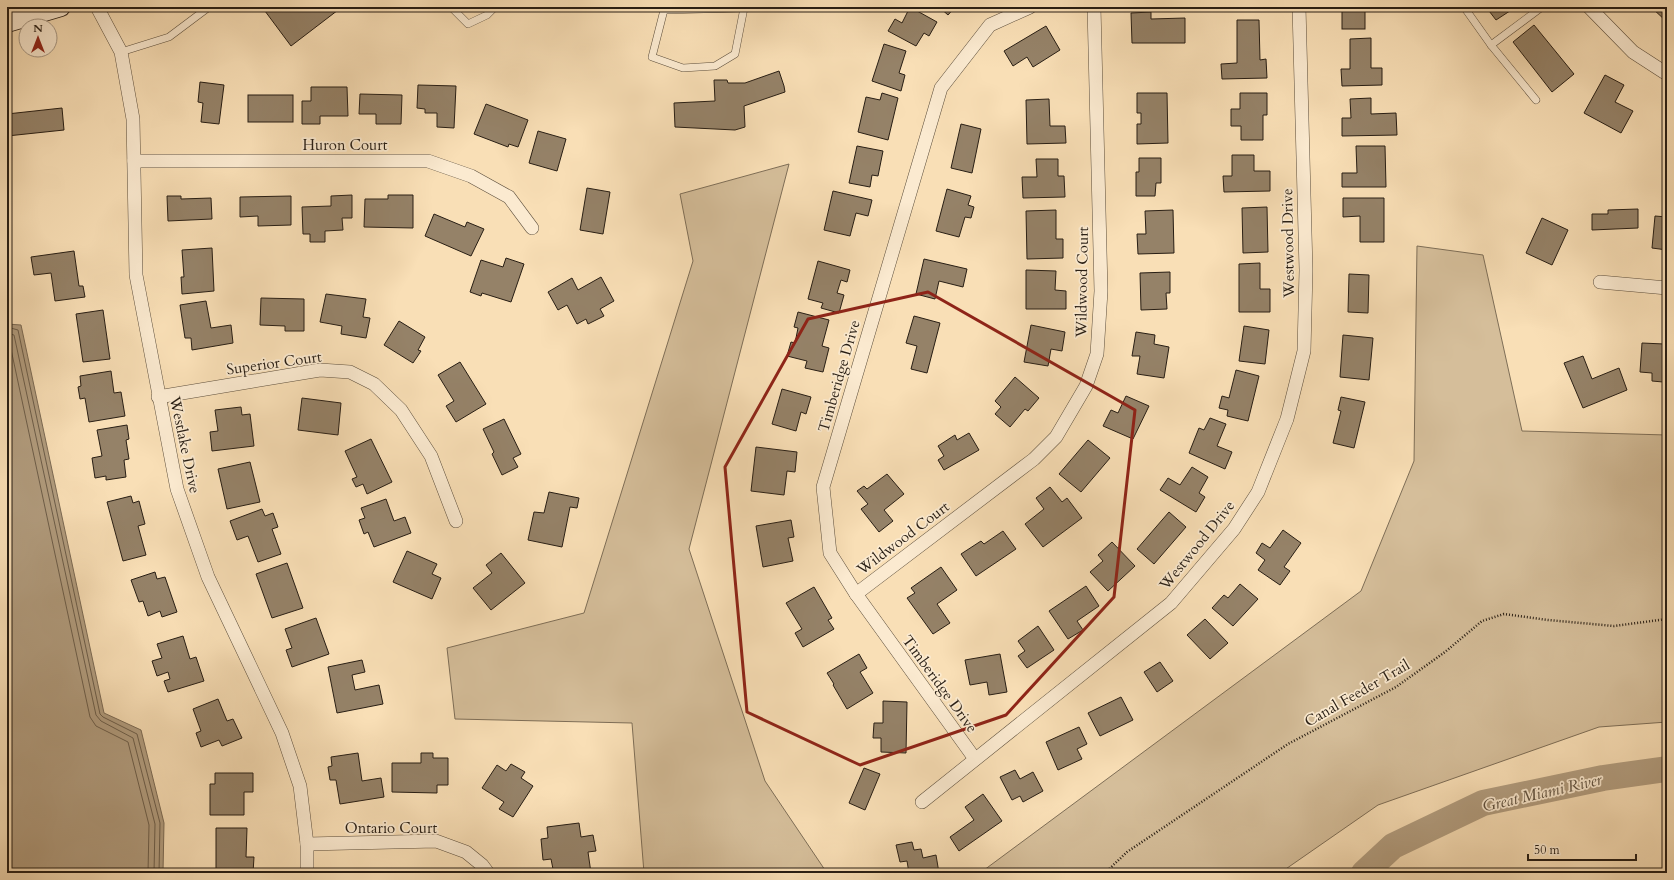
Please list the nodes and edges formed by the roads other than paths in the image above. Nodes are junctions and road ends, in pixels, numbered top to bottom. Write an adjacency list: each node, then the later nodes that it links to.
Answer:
1 (61, 7): 14 (main road)
2 (97, 7): 16 (street, Westlake Drive)
3 (210, 7): 16 (lane)
4 (451, 7): 5 (lane)
5 (495, 7)
6 (1030, 7): 25 (street, Timberidge Drive)
7 (1094, 7): 25 (street, Wildwood Court)
8 (1299, 7): 26 (street, Westwood Drive)
9 (1464, 7): 15 (lane)
10 (1542, 7): 15 (lane)
11 (1589, 7): 17 (street)
12 (744, 8): 13 (lane); 13 (lane)
13 (664, 9)
14 (7, 23)
15 (1491, 46): 18 (lane)
16 (121, 52): 19 (street, Westlake Drive)
17 (1667, 74)
18 (1536, 100)
19 (134, 161): 20 (street, Huron Court); 23 (street, Westlake Drive)
20 (532, 228)
21 (1600, 282): 22 (street)
22 (1667, 288)
23 (158, 397): 24 (street, Superior Court); 28 (street, Westlake Drive)
24 (456, 521)
25 (856, 594): 26 (street, Timberidge Drive)
26 (975, 759): 27 (street, Westwood Drive)
27 (922, 802)
28 (307, 844): 29 (street, Westlake Drive); 30 (street, Ontario Court)
29 (307, 873)
30 (488, 873)

